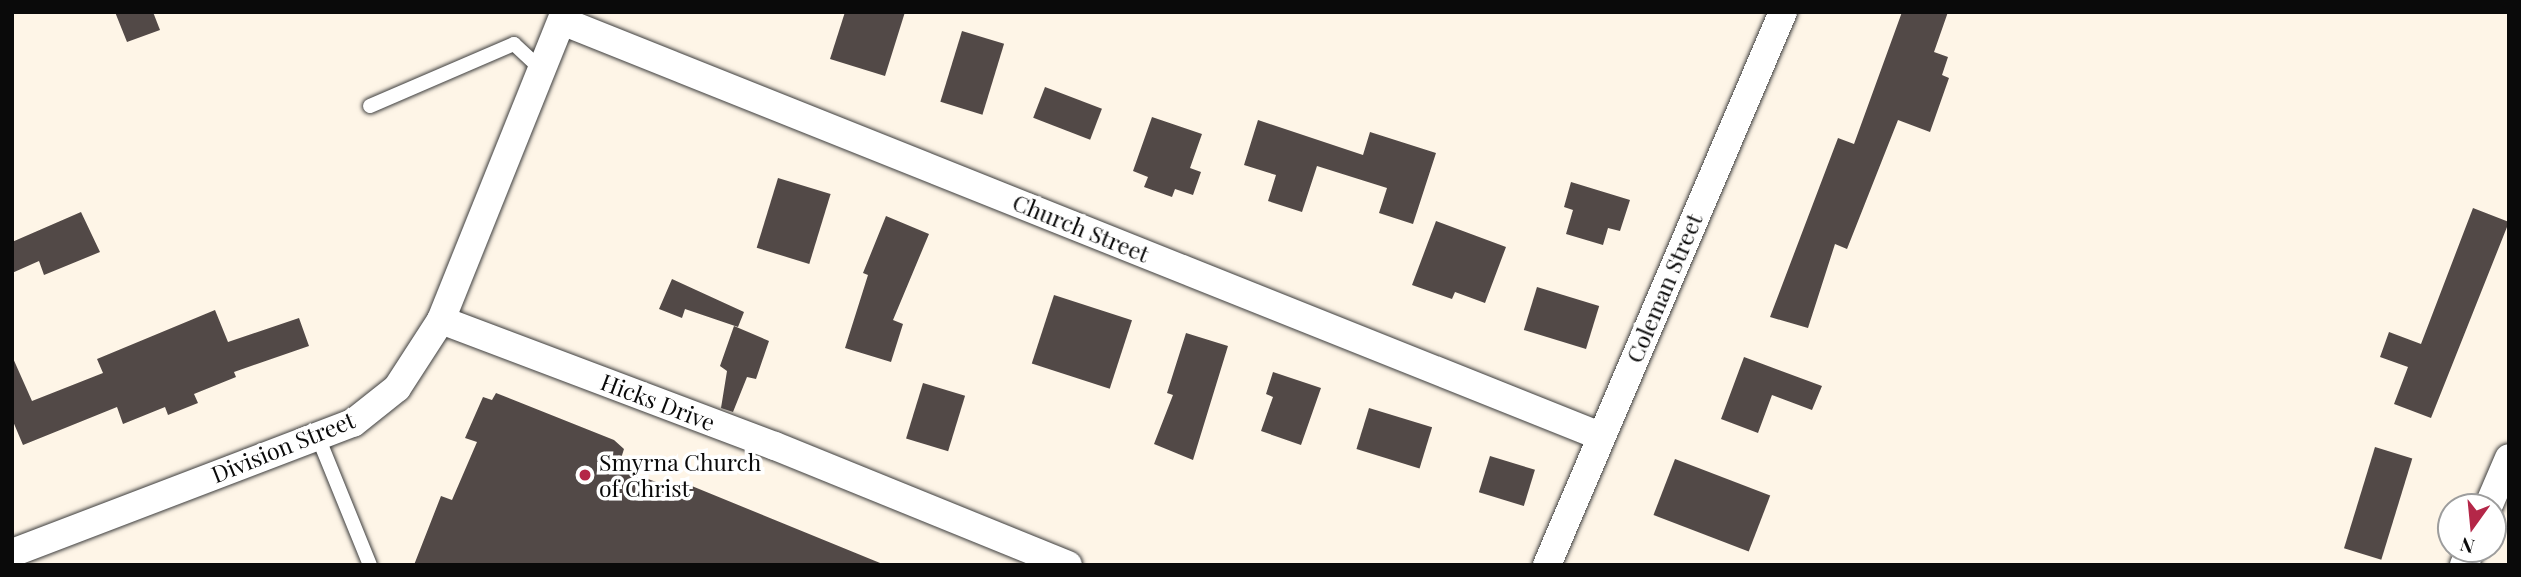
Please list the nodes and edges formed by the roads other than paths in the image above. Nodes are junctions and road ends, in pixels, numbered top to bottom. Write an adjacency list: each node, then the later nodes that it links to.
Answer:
1 (1783, 12): 6 (street, Coleman Street)
2 (563, 17): 3 (street, Division Street); 6 (street, Church Street)
3 (542, 70): 4 (lane); 5 (street, Division Street)
4 (370, 106)
5 (441, 320): 7 (street, Division Street); 12 (street, Hicks Drive)
6 (1600, 436): 13 (street, Coleman Street)
7 (318, 437): 10 (street, Division Street); 11 (lane)
8 (2509, 458): 9 (street)
9 (2494, 493)
10 (12, 553)
11 (370, 565)
12 (1068, 565)
13 (1547, 565)

